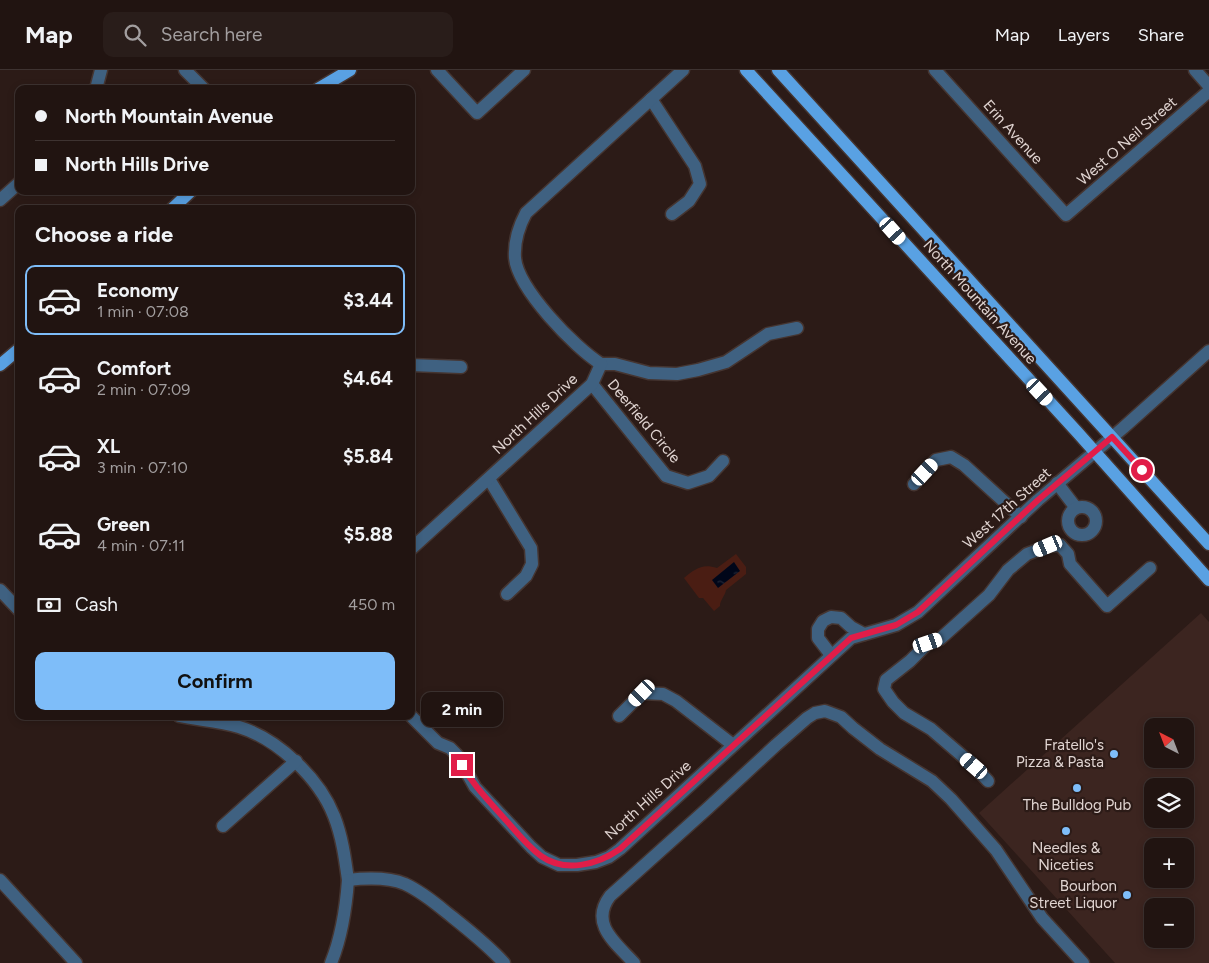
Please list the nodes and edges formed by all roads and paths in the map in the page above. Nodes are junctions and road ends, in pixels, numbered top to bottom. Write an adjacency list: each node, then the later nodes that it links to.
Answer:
1 (101, 70): 11 (street)
2 (185, 70): 12 (street)
3 (350, 70): 13 (main road)
4 (437, 70): 5 (street)
5 (524, 70)
6 (683, 70): 16 (street)
7 (746, 70): 32 (main road, North Mountain Avenue)
8 (778, 70): 31 (main road, North Mountain Avenue)
9 (935, 70): 22 (street, Erin Avenue)
10 (1195, 70): 14 (street)
11 (97, 85)
12 (200, 85)
13 (325, 85)
14 (1209, 86)
15 (1209, 91): 22 (street, West O Neil Street)
16 (651, 99): 21 (street); 26 (street)
17 (15, 187): 19 (street)
18 (186, 195): 20 (main road)
19 (0, 200)
20 (176, 205)
21 (672, 214)
22 (1066, 215)
23 (797, 328): 26 (street)
24 (1209, 351): 31 (street, West 17th Street)
25 (15, 352): 27 (main road)
26 (601, 364): 30 (street, North Hills Drive)
27 (0, 365)
28 (415, 365): 29 (street)
29 (461, 367)
30 (592, 384): 33 (street, Deerfield Circle); 34 (street, North Hills Drive)
31 (1112, 437): 32 (street, West 17th Street); 41 (main road, North Mountain Avenue)
32 (1095, 452): 35 (street, West 17th Street); 44 (main road, North Mountain Avenue)
33 (723, 461)
34 (489, 479): 42 (street, North Hills Drive); 46 (street)
35 (1057, 483): 37 (street); 38 (street, West 17th Street)
36 (914, 484): 38 (street)
37 (1076, 508): 39 (street); 39 (street)
38 (1021, 517): 48 (street, West 17th Street)
39 (1072, 532): 40 (street)
40 (1060, 544): 43 (street); 56 (street)
41 (1209, 544)
42 (415, 546)
43 (1150, 568)
44 (1209, 580)
45 (0, 590): 47 (street)
46 (507, 594)
47 (15, 606)
48 (864, 634): 49 (street, West 17th Street); 49 (street)
49 (831, 655): 50 (street, West 17th Street)
50 (792, 690): 54 (street, North Hills Drive)
51 (619, 716): 54 (street)
52 (201, 720): 55 (street)
53 (415, 720): 54 (street, North Hills Drive)
54 (733, 745)
55 (296, 761): 57 (street); 59 (street)
56 (988, 781)
57 (223, 826)
58 (0, 880): 60 (street)
59 (348, 880): 61 (street); 62 (street)
60 (76, 963)
61 (331, 963)
62 (504, 963)
63 (634, 963): 64 (street)
64 (1083, 963)

